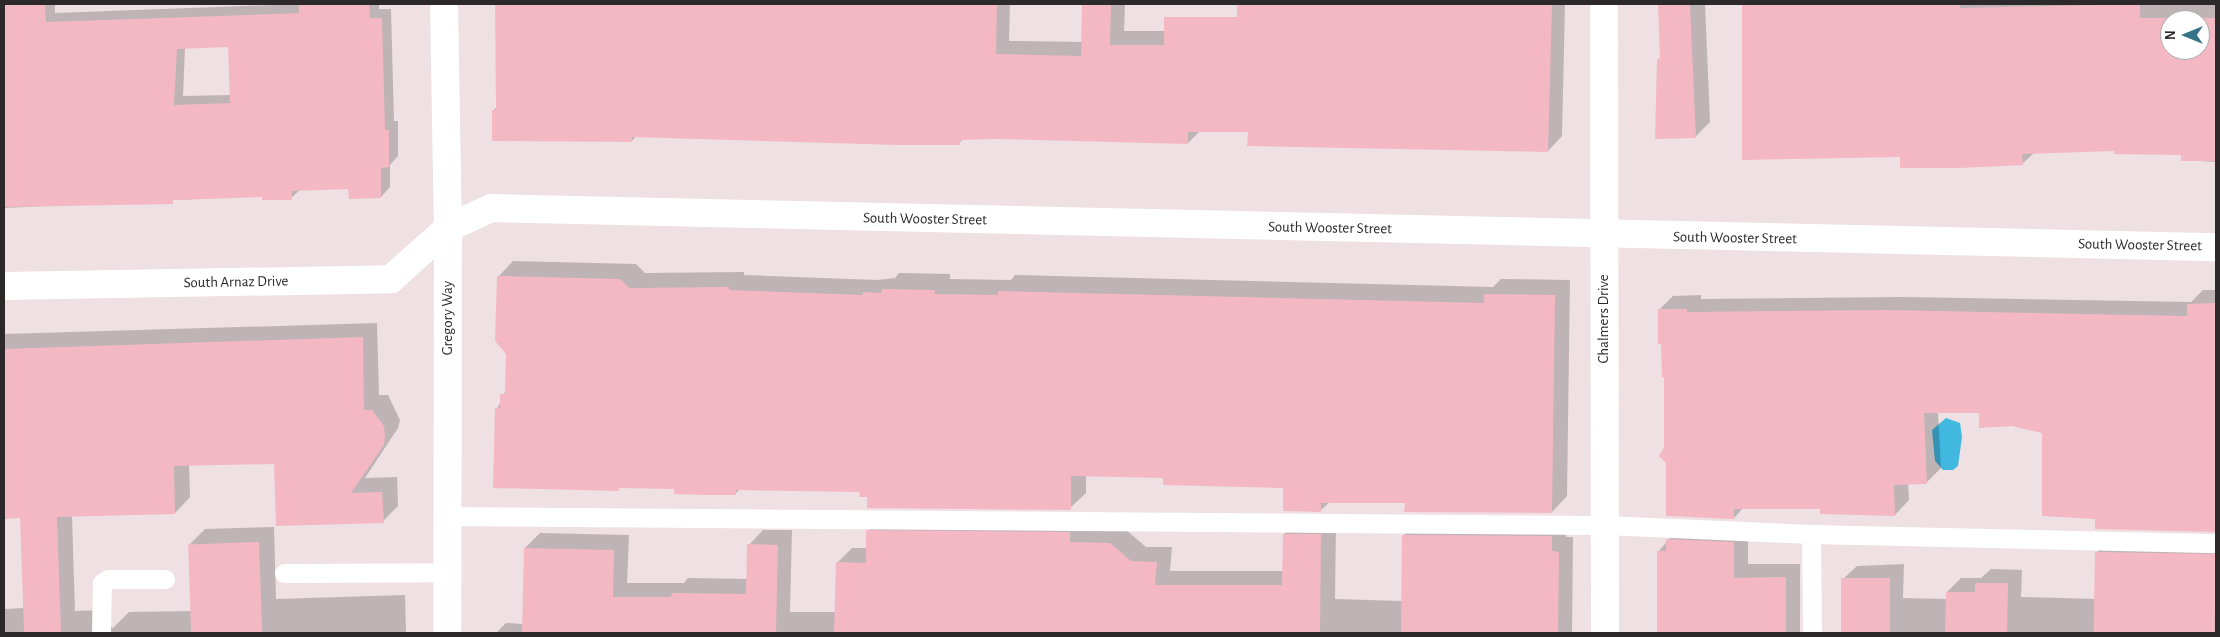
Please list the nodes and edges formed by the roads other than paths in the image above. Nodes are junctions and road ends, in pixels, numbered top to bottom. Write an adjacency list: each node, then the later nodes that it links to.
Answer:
1 (444, 4): 3 (street, Gregory Way)
2 (1604, 4): 4 (street, Chalmers Drive)
3 (448, 228): 4 (street, South Wooster Street); 6 (street, South Arnaz Drive); 7 (street, Gregory Way)
4 (1604, 235): 5 (street, South Wooster Street); 8 (street, Chalmers Drive)
5 (2216, 247)
6 (4, 286)
7 (448, 516): 8 (lane); 11 (street, Gregory Way)
8 (1605, 525): 9 (lane); 16 (street, Chalmers Drive)
9 (1811, 534): 10 (lane); 17 (lane)
10 (2216, 543)
11 (448, 572): 12 (lane); 15 (street, Gregory Way)
12 (284, 573)
13 (165, 579): 14 (lane)
14 (101, 633)
15 (447, 633)
16 (1605, 633)
17 (1812, 633)

